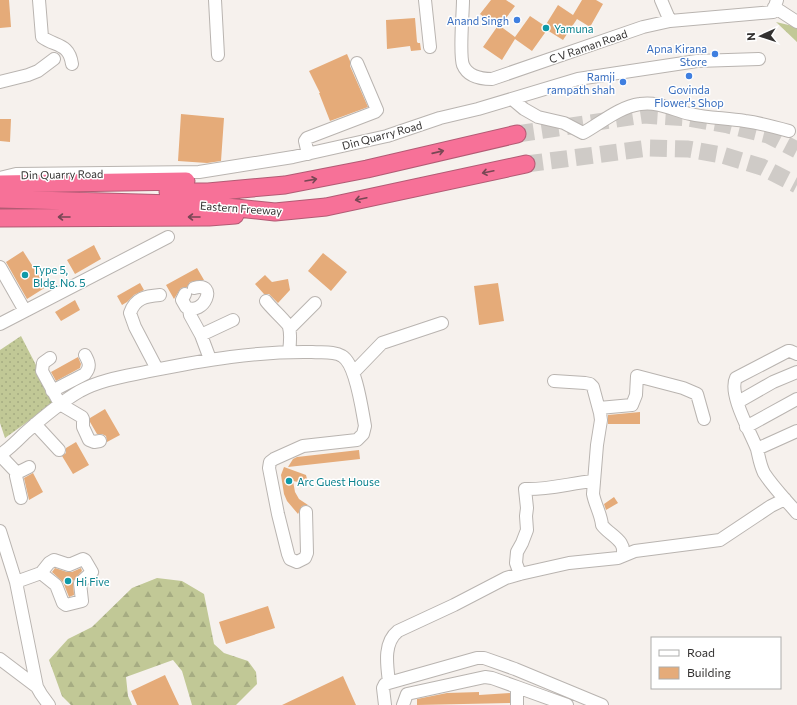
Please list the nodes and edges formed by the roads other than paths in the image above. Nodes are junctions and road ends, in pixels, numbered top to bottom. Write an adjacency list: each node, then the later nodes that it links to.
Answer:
1 (39, 0): 14 (street)
2 (215, 0): 10 (street)
3 (425, 0): 9 (street)
4 (463, 0): 7 (street, C V Raman Road)
5 (662, 0): 7 (street)
6 (776, 3): 7 (street, C V Raman Road); 8 (street)
7 (670, 21)
8 (797, 22)
9 (430, 47)
10 (218, 55)
11 (54, 59): 15 (street)
12 (759, 59): 16 (street, Din Quarry Road)
13 (357, 63): 19 (street)
14 (72, 64)
15 (0, 82)
16 (512, 99): 17 (street); 19 (street, Din Quarry Road)
17 (789, 131)
18 (517, 134): 23 (highway, Eastern Freeway, one-way to 18)
19 (308, 154): 21 (street, Din Quarry Road)
20 (526, 164): 27 (highway, Eastern Freeway, one-way to 27)
21 (0, 178)
22 (0, 184): 23 (highway)
23 (273, 187): 26 (highway, Eastern Freeway)
24 (0, 190): 26 (highway, Eastern Freeway)
25 (0, 199): 26 (highway, Eastern Freeway)
26 (208, 199): 27 (highway, Eastern Freeway)
27 (275, 212): 28 (highway, one-way to 28)
28 (0, 218)
29 (168, 237): 35 (street)
30 (0, 267): 35 (street)
31 (160, 296): 46 (street)
32 (266, 301): 39 (street)
33 (316, 303): 39 (street)
34 (189, 309): 34 (street); 40 (street)
35 (26, 311): 38 (street)
36 (232, 320): 40 (street)
37 (442, 323): 47 (street)
38 (0, 324)
39 (290, 328): 41 (street)
40 (200, 335): 45 (street)
41 (289, 352): 45 (street); 47 (street)
42 (797, 354): 52 (street)
43 (85, 355): 50 (street)
44 (50, 358): 50 (street)
45 (210, 359): 46 (street)
46 (157, 369): 53 (street)
47 (354, 372): 68 (street)
48 (797, 372): 52 (street)
49 (554, 381): 54 (street)
50 (52, 390): 53 (street)
51 (797, 399): 57 (street)
52 (738, 402): 57 (street)
53 (60, 404): 56 (street); 59 (street)
54 (599, 408): 55 (street); 65 (street)
55 (704, 419)
56 (35, 424): 61 (street); 62 (street)
57 (746, 427): 60 (street)
58 (797, 431): 60 (street)
59 (100, 441)
60 (757, 449): 67 (street)
61 (59, 450)
62 (0, 455): 64 (street)
63 (29, 467): 64 (street)
64 (17, 473): 66 (street)
65 (594, 481): 71 (street); 73 (street)
66 (21, 498)
67 (785, 499): 69 (street); 71 (street)
68 (306, 512)
69 (797, 513)
70 (0, 531): 74 (street)
71 (622, 556): 73 (street)
72 (40, 573): 72 (street); 74 (street)
73 (520, 574): 76 (street)
74 (16, 582): 77 (street)
75 (0, 659): 77 (street)
76 (389, 682): 80 (street); 84 (street)
77 (37, 687): 79 (street)
78 (517, 687): 81 (street); 82 (street); 83 (street)
79 (49, 705)
80 (385, 705)
81 (403, 705)
82 (517, 705)
83 (568, 705)
84 (602, 705)

